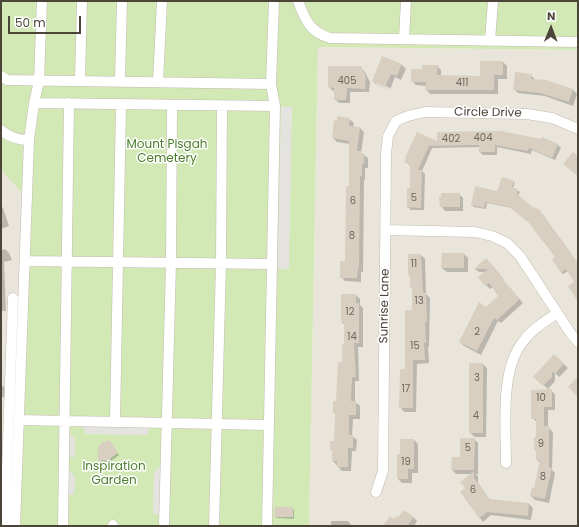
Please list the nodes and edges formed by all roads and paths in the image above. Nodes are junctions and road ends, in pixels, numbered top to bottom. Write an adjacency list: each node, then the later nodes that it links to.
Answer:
1 (42, 1): 13 (street)
2 (82, 1): 14 (street)
3 (122, 1): 15 (street)
4 (162, 1): 16 (street)
5 (274, 1): 17 (street)
6 (298, 1): 9 (street)
7 (406, 1): 9 (street)
8 (493, 1): 10 (street)
9 (404, 39): 10 (street)
10 (490, 41): 11 (street)
11 (578, 42)
12 (1, 76): 13 (street)
13 (39, 80): 14 (street); 18 (street)
14 (80, 81): 15 (street)
15 (120, 81): 16 (street)
16 (158, 82): 17 (street)
17 (271, 84): 23 (street)
18 (34, 103): 19 (street); 27 (street)
19 (69, 103): 20 (street); 30 (street)
20 (121, 104): 21 (street); 31 (street)
21 (172, 105): 22 (street); 32 (street)
22 (222, 106): 23 (street); 33 (street)
23 (275, 106): 34 (street)
24 (396, 121): 25 (street, Circle Drive); 28 (street, Sunrise Lane)
25 (578, 129)
26 (1, 130): 27 (street)
27 (29, 140): 29 (street)
28 (385, 230): 36 (street); 45 (street, Sunrise Lane)
29 (25, 261): 30 (street); 38 (street)
30 (66, 261): 31 (street); 39 (street)
31 (118, 262): 32 (street); 40 (street)
32 (171, 263): 33 (street); 41 (street)
33 (221, 263): 34 (street); 42 (street)
34 (272, 264): 43 (street)
35 (13, 298): 46 (street)
36 (557, 313): 37 (street); 44 (street)
37 (578, 342)
38 (19, 420): 39 (street); 47 (street)
39 (65, 421): 40 (street); 48 (street)
40 (115, 422): 41 (street)
41 (165, 423): 42 (street); 49 (street)
42 (216, 424): 43 (street); 50 (street)
43 (268, 425): 51 (street)
44 (506, 463)
45 (376, 492)
46 (4, 526)
47 (14, 526)
48 (63, 526)
49 (164, 526)
50 (214, 526)
51 (267, 526)

